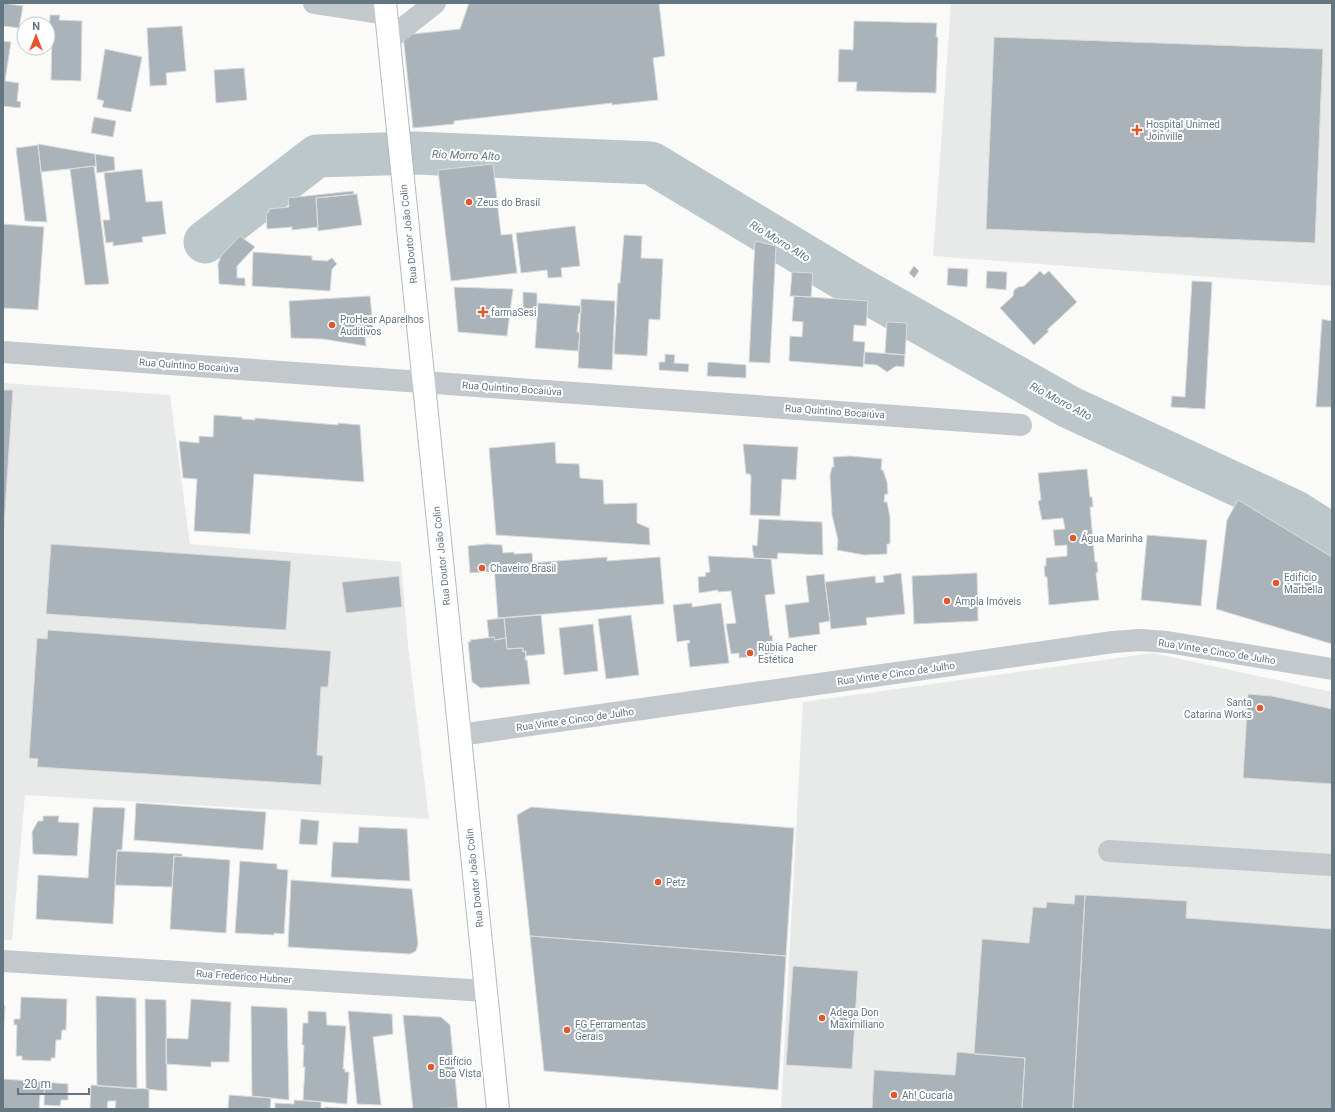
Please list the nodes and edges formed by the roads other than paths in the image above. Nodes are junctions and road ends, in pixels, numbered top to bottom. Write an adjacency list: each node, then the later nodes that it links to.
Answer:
1 (314, 3): 3 (street)
2 (435, 3): 4 (street)
3 (385, 9): 4 (main road, Rua Doutor João Colin)
4 (388, 40): 6 (main road, Rua Doutor João Colin)
5 (3, 352): 6 (street, Rua Quintino Bocaiúva)
6 (423, 382): 7 (street, Rua Quintino Bocaiúva); 9 (main road, Rua Doutor João Colin)
7 (1021, 425)
8 (1332, 669): 9 (street, Rua Vinte e Cinco de Julho)
9 (460, 735): 13 (main road, Rua Doutor João Colin)
10 (1109, 851): 11 (street)
11 (1332, 864)
12 (3, 961): 13 (street, Rua Frederico Hubner)
13 (486, 991): 14 (main road, Rua Doutor João Colin)
14 (498, 1109)

